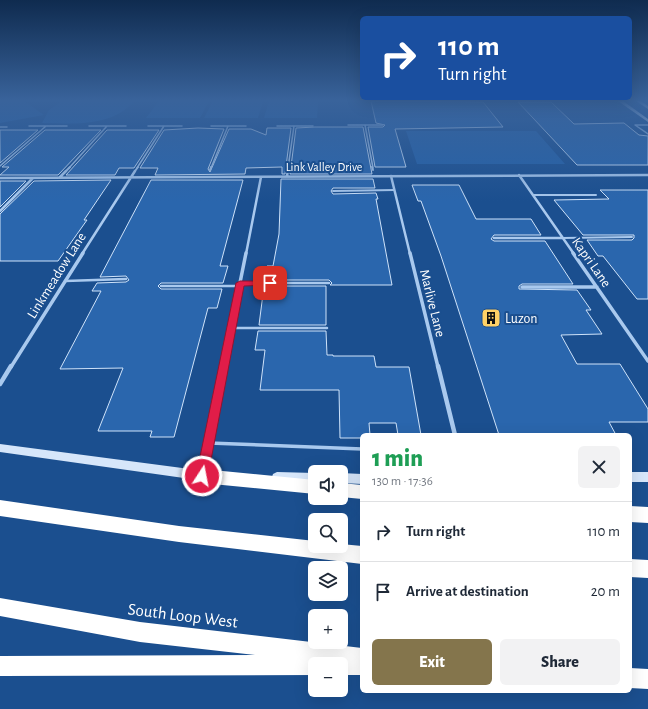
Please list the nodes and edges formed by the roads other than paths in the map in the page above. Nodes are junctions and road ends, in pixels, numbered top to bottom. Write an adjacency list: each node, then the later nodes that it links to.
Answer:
1 (37, 134): 7 (lane)
2 (100, 134): 11 (lane)
3 (159, 134): 12 (lane)
4 (225, 134): 8 (lane)
5 (293, 134): 9 (lane)
6 (367, 134): 10 (lane)
7 (0, 166)
8 (210, 170): 21 (street)
9 (288, 170): 16 (street)
10 (373, 170): 17 (street)
11 (66, 171): 19 (street)
12 (135, 171): 20 (street, Linkmeadow Lane)
13 (519, 175): 14 (street, Link Valley Drive); 18 (street, Link Valley Drive); 26 (street, Kapri Lane)
14 (648, 175)
15 (261, 176): 16 (street, Link Valley Drive); 21 (street, Link Valley Drive); 35 (street)
16 (287, 176): 17 (street, Link Valley Drive)
17 (374, 176): 18 (street, Link Valley Drive)
18 (391, 176): 24 (street, Marlive Lane)
19 (60, 177): 20 (street, Link Valley Drive); 23 (street, Link Valley Drive)
20 (131, 177): 21 (street, Link Valley Drive); 33 (street, Linkmeadow Lane)
21 (207, 177)
22 (0, 178): 23 (street, Link Valley Drive)
23 (33, 178): 28 (street)
24 (394, 190): 25 (lane); 45 (street, Marlive Lane)
25 (333, 191)
26 (533, 195): 27 (lane); 31 (street, Kapri Lane)
27 (596, 195)
28 (0, 211)
29 (632, 237): 31 (lane)
30 (494, 238): 31 (street)
31 (562, 238): 38 (street, Kapri Lane)
32 (126, 279): 33 (lane)
33 (65, 281): 44 (street, Linkmeadow Lane)
34 (329, 284): 35 (lane)
35 (240, 285): 36 (lane); 39 (street)
36 (161, 286)
37 (522, 287): 38 (street)
38 (597, 288): 41 (street, Kapri Lane)
39 (231, 328): 40 (lane); 46 (street)
40 (327, 328)
41 (642, 353): 42 (lane); 43 (street, Kapri Lane)
42 (648, 353)
43 (648, 361)
44 (0, 384)
45 (455, 433)
46 (208, 443): 48 (lane); 49 (street)
47 (0, 448): 49 (main road)
48 (360, 449)
49 (202, 476): 52 (main road); 55 (highway)
50 (648, 476): 51 (main road)
51 (632, 477)
52 (308, 478)
53 (348, 478): 54 (main road)
54 (360, 479)
55 (308, 486)
56 (348, 491): 57 (highway)
57 (360, 492)
58 (0, 508): 61 (highway)
59 (632, 514): 60 (highway)
60 (648, 515)
61 (360, 555)
62 (632, 568): 63 (highway)
63 (648, 569)
64 (0, 607): 65 (highway, South Loop West)
65 (360, 658)
66 (308, 665): 69 (highway)
67 (348, 665): 68 (highway)
68 (360, 665)
69 (0, 666)
70 (632, 678): 71 (highway)
71 (648, 679)

